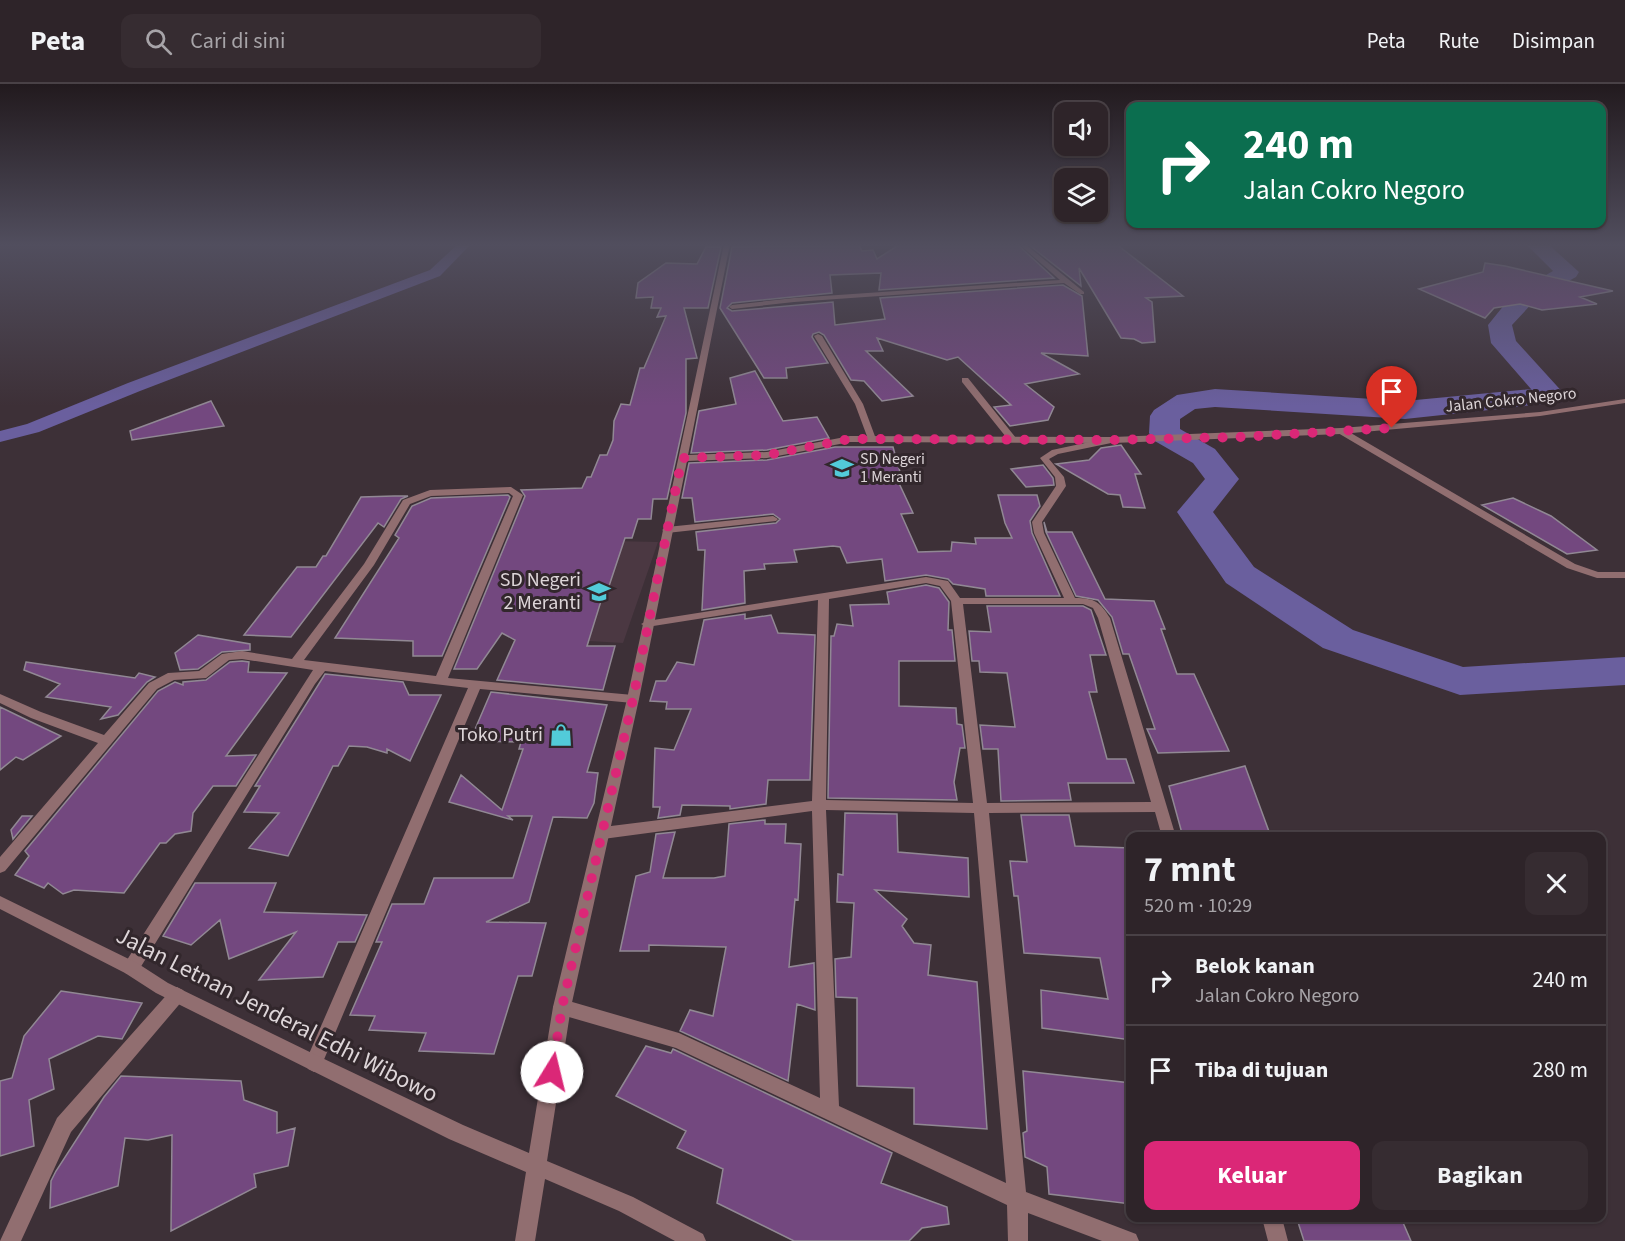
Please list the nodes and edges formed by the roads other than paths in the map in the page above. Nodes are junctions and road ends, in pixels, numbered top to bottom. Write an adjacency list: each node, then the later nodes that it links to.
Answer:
1 (716, 298): 11 (street)
2 (824, 298): 3 (street)
3 (732, 307)
4 (818, 336): 8 (street)
5 (965, 380): 9 (street)
6 (1625, 401): 7 (street, Jalan Cokro Negoro)
7 (1341, 431): 10 (street, Jalan Cokro Negoro); 14 (street)
8 (872, 439): 9 (street, Jalan Cokro Negoro); 11 (street, Jalan Cokro Negoro)
9 (1013, 440): 10 (street, Jalan Cokro Negoro)
10 (1113, 440): 16 (street)
11 (682, 458): 13 (street)
12 (773, 519): 13 (street)
13 (667, 530): 18 (street)
14 (1625, 575)
15 (824, 596): 17 (street); 18 (street); 26 (street)
16 (1071, 600): 17 (street); 27 (street)
17 (957, 601): 28 (street)
18 (647, 624): 24 (street)
19 (296, 662): 20 (street); 21 (street); 25 (street)
20 (322, 667): 21 (street); 33 (street)
21 (441, 681): 22 (street)
22 (476, 685): 24 (street); 36 (street)
23 (0, 698): 25 (street)
24 (633, 699): 30 (street)
25 (107, 741): 31 (street)
26 (819, 805): 28 (street); 30 (street); 37 (street)
27 (1161, 807): 28 (street); 29 (street)
28 (981, 808): 39 (street)
29 (1168, 832)
30 (603, 833): 35 (street)
31 (0, 867)
32 (0, 902): 33 (street, Jalan Letnan Jenderal Edhi Wibowo)
33 (131, 968): 34 (street, Jalan Letnan Jenderal Edhi Wibowo)
34 (177, 994): 36 (street, Jalan Letnan Jenderal Edhi Wibowo); 41 (street)
35 (562, 1007): 37 (street); 38 (street)
36 (314, 1063): 38 (street, Jalan Letnan Jenderal Edhi Wibowo)
37 (830, 1111): 39 (street)
38 (536, 1165): 42 (street); 43 (street, Jalan Letnan Jenderal Edhi Wibowo)
39 (1017, 1199): 44 (street); 45 (street)
40 (1273, 1222): 46 (street)
41 (10, 1241)
42 (525, 1241)
43 (696, 1241)
44 (1018, 1241)
45 (1129, 1241)
46 (1278, 1241)

